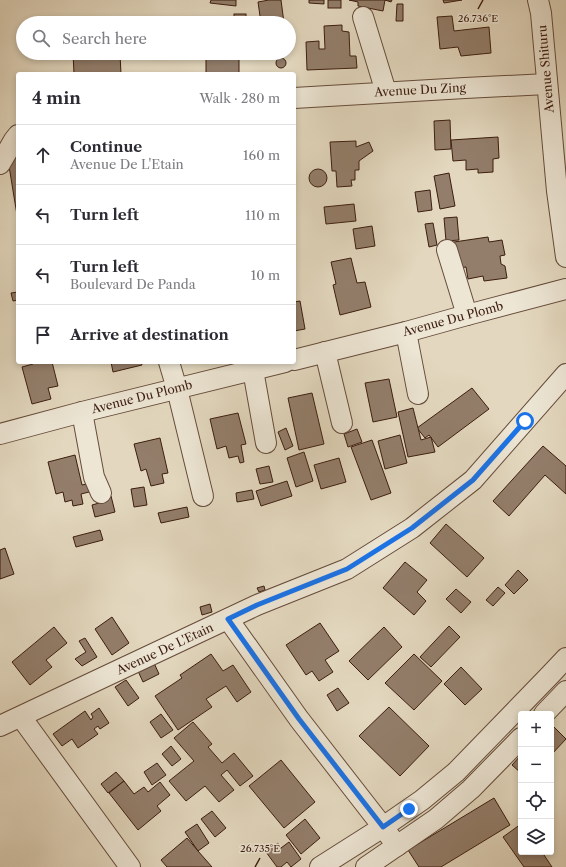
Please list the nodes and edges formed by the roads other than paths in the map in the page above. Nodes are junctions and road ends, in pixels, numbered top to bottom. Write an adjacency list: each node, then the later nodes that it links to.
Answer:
1 (538, 0): 3 (street, Avenue Shituru)
2 (363, 17): 4 (street)
3 (547, 84): 4 (street, Avenue Du Zing); 9 (street, Avenue Shituru)
4 (386, 92): 5 (street, Avenue Du Zing)
5 (296, 98)
6 (16, 138): 7 (street)
7 (0, 164)
8 (447, 250): 11 (street)
9 (566, 258)
10 (566, 288): 11 (street, Avenue Du Plomb)
11 (467, 315): 12 (street, Avenue Du Plomb)
12 (406, 332): 13 (street, Avenue Du Plomb); 20 (street)
13 (325, 352): 14 (street, Avenue Du Plomb); 22 (street)
14 (296, 359)
15 (169, 364): 19 (street)
16 (268, 364): 17 (street, Avenue Du Plomb)
17 (252, 366): 19 (street, Avenue Du Plomb); 24 (street)
18 (566, 374): 27 (street, Avenue De L'Etain)
19 (177, 389): 21 (street, Avenue Du Plomb); 26 (street)
20 (418, 394)
21 (82, 412): 23 (street, Avenue Du Plomb); 25 (street)
22 (342, 423)
23 (0, 434)
24 (266, 443)
25 (101, 493)
26 (203, 496)
27 (228, 619): 33 (street, Avenue De L'Etain); 36 (street)
28 (566, 658): 29 (street)
29 (551, 674): 30 (street); 36 (street)
30 (566, 687)
31 (566, 691): 32 (street)
32 (547, 711)
33 (21, 717): 34 (street, Avenue De L'Etain); 38 (street)
34 (0, 726)
35 (518, 741): 37 (street)
36 (383, 827): 37 (street); 39 (street)
37 (397, 846): 40 (street)
38 (130, 867)
39 (320, 867)
40 (366, 867)

